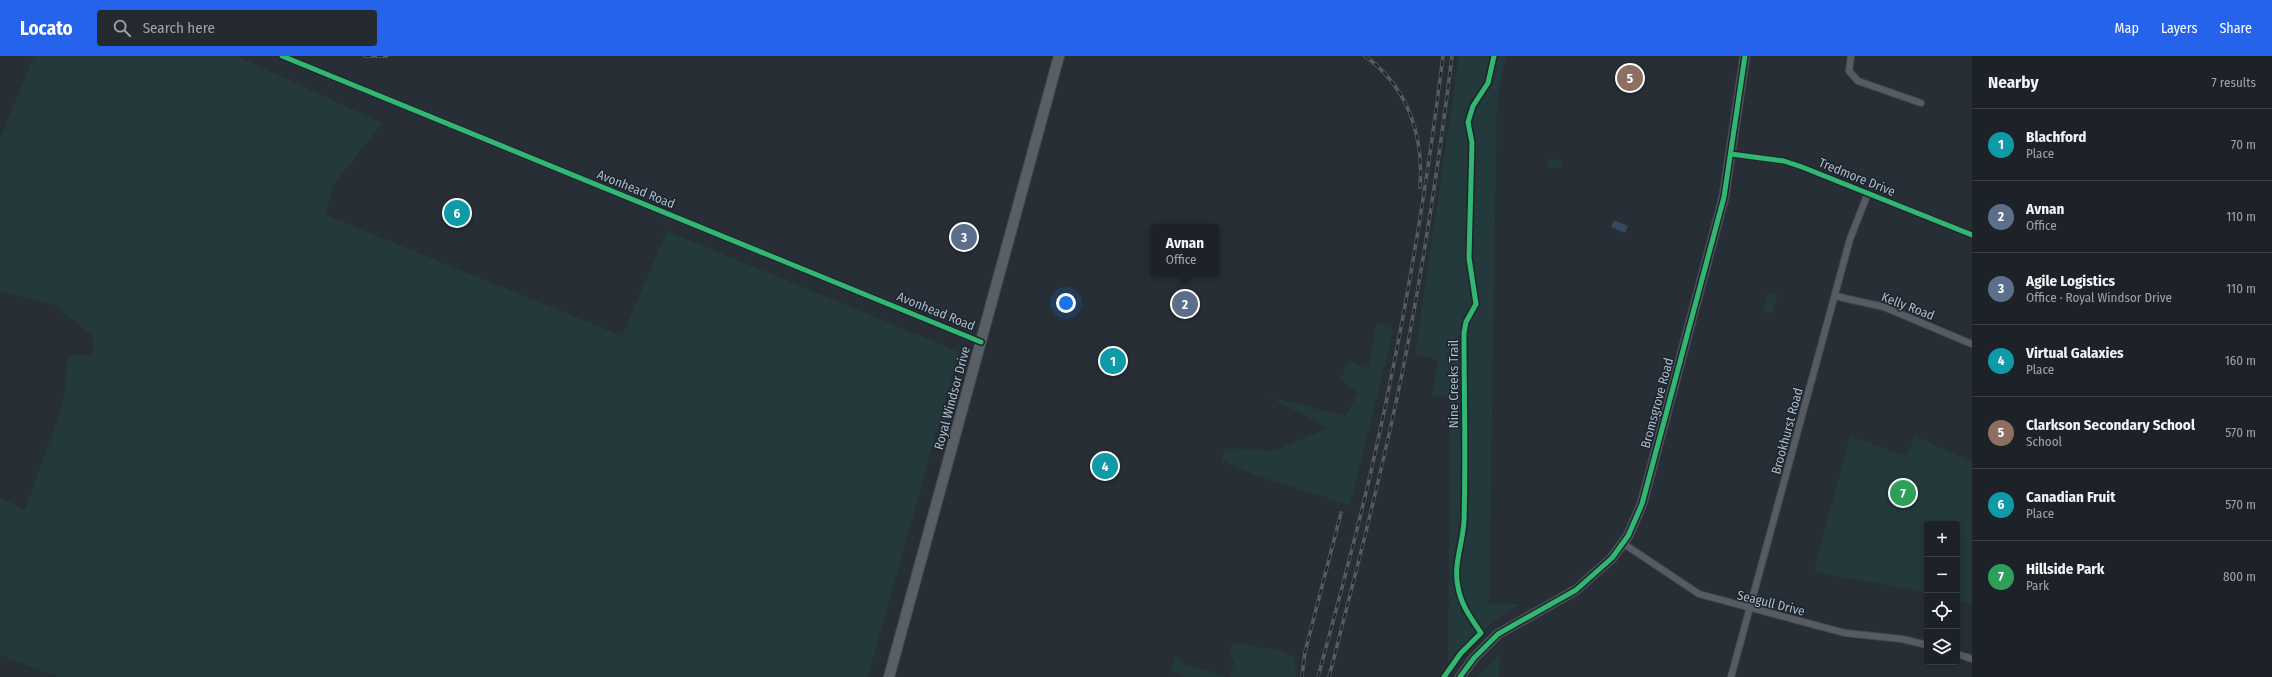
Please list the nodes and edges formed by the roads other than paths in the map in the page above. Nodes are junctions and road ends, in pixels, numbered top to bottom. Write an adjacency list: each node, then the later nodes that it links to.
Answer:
1 (282, 56): 10 (street, Avonhead Road)
2 (1059, 56): 10 (main road, Royal Windsor Drive)
3 (1745, 56): 6 (street, Bromsgrove Road)
4 (1851, 56): 5 (street)
5 (1921, 103)
6 (1731, 154): 7 (street, Tredmore Drive); 12 (street, Bromsgrove Road)
7 (1868, 193): 8 (street, Tredmore Drive); 9 (street, Brookhurst Road)
8 (1972, 235)
9 (1835, 296): 11 (street, Kelly Road); 13 (street, Brookhurst Road)
10 (981, 342): 17 (main road, Royal Windsor Drive)
11 (1972, 344)
12 (1624, 544): 13 (street, Seagull Drive); 18 (street, Bromsgrove Road)
13 (1750, 609): 14 (street, Seagull Drive); 19 (street, Brookhurst Road)
14 (1924, 644)
15 (1960, 655): 16 (street)
16 (1972, 659)
17 (889, 677)
18 (1460, 677)
19 (1731, 677)

